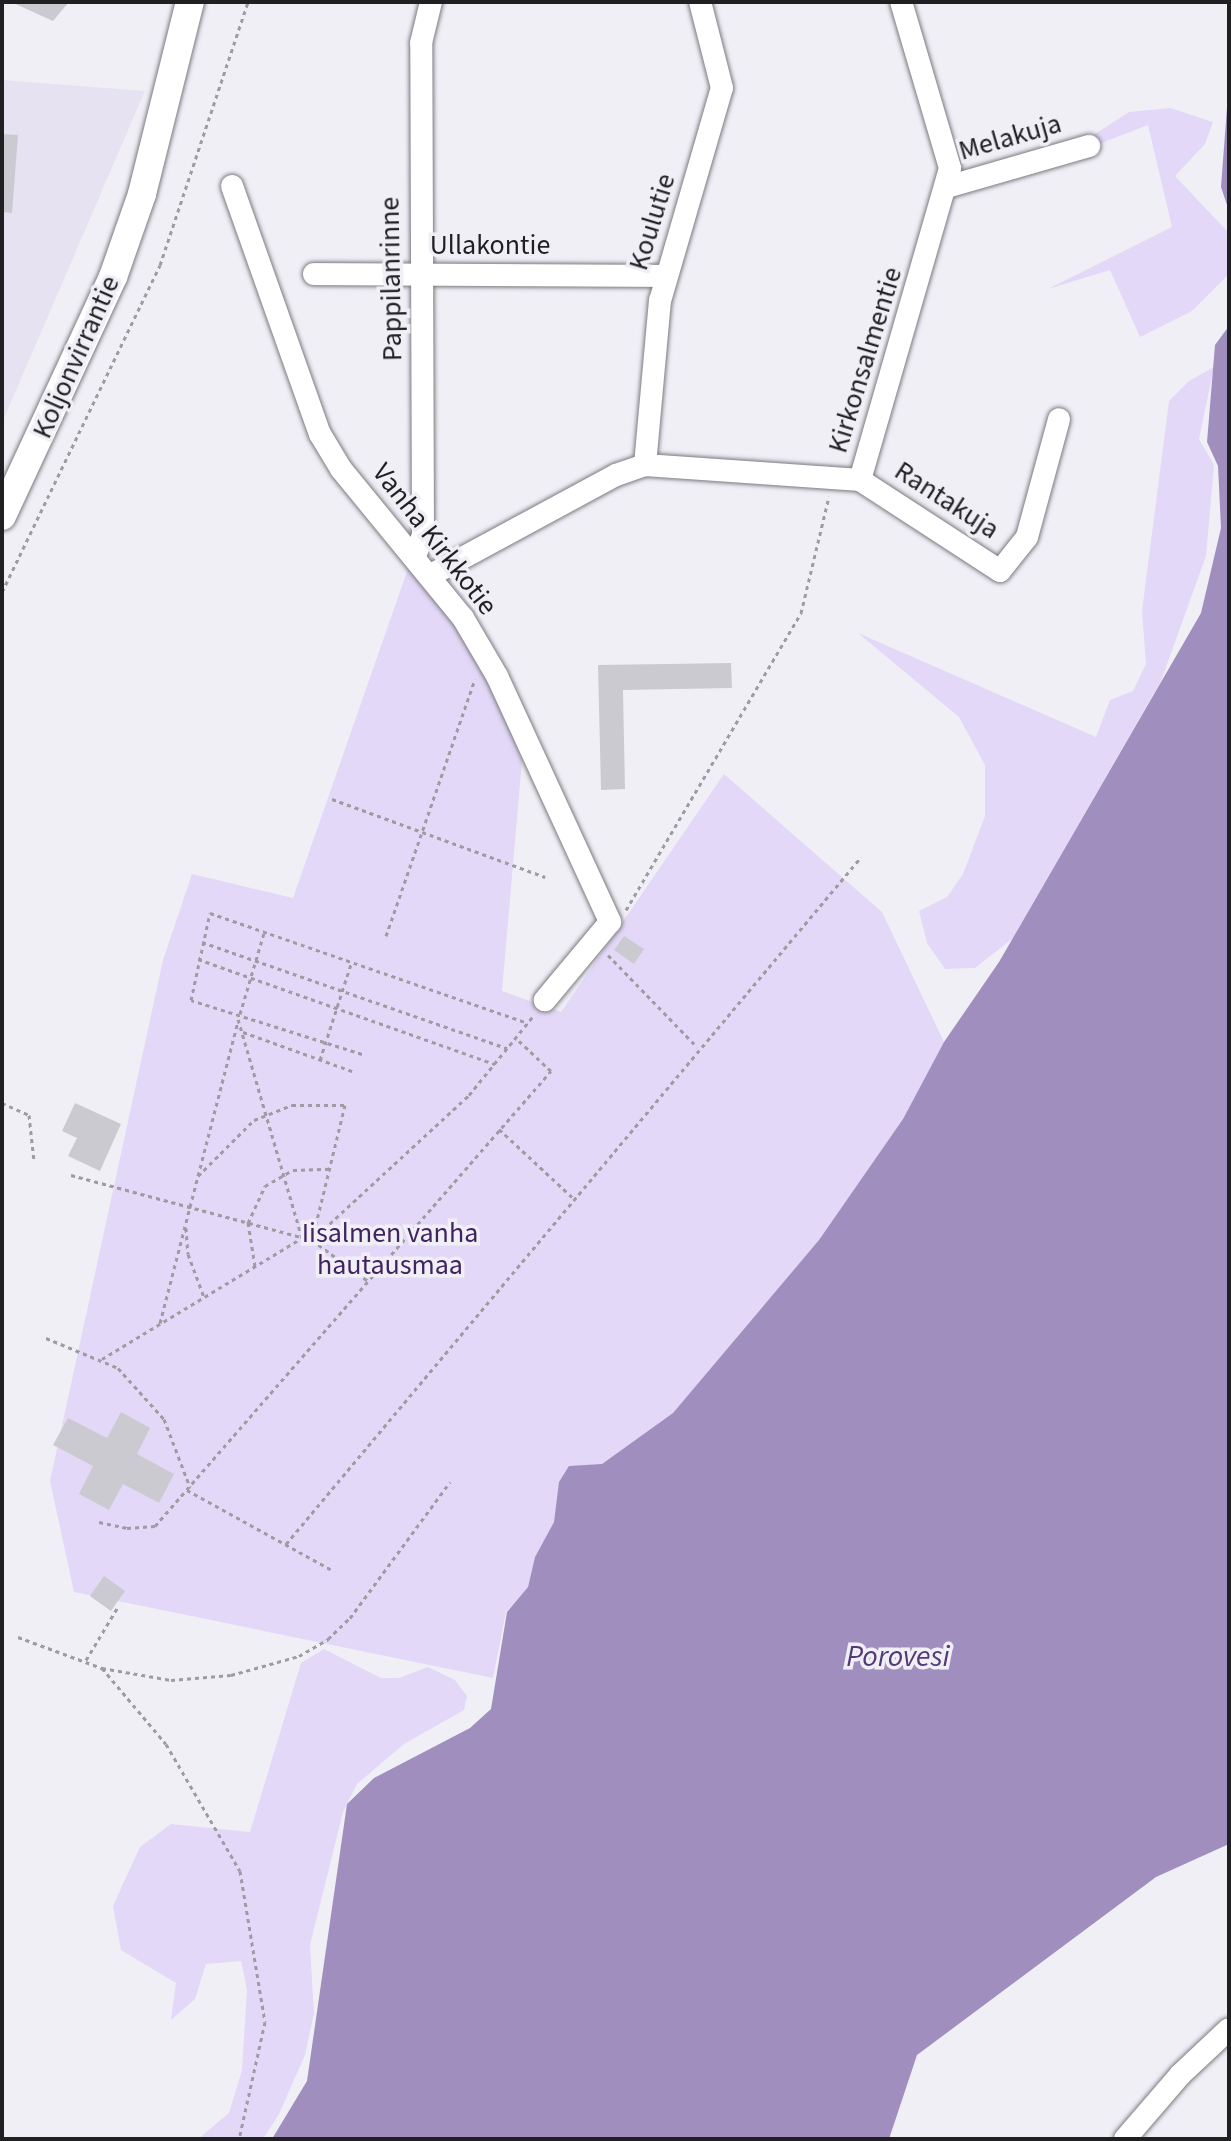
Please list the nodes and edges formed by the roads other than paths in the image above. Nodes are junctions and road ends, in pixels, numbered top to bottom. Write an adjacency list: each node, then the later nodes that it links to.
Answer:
1 (190, 2): 9 (main road, Koljonvirrantie)
2 (210, 2): 9 (main road, Koljonvirrantie)
3 (431, 2): 11 (street, Pappilanrinne)
4 (700, 2): 12 (street, Koulutie)
5 (901, 2): 8 (street, Kirkonsalmentie)
6 (1089, 146): 8 (street, Melakuja)
7 (232, 186): 17 (street, Vanha Kirkkotie)
8 (947, 187): 15 (street, Kirkonsalmentie)
9 (142, 194): 16 (main road, Koljonvirrantie)
10 (314, 274): 11 (street, Ullakontie)
11 (422, 275): 12 (street, Ullakontie); 17 (street, Pappilanrinne)
12 (666, 276): 14 (street, Koulutie)
13 (1059, 419): 15 (street, Rantakuja)
14 (645, 465): 15 (street, Kirkonsalmentie); 18 (street, Kirkonsalmentie)
15 (860, 480)
16 (2, 516)
17 (415, 556): 18 (street, Vanha Kirkkotie)
18 (431, 575): 19 (street, Vanha Kirkkotie)
19 (545, 1000)
20 (1229, 2029): 21 (street)
21 (1125, 2139)

